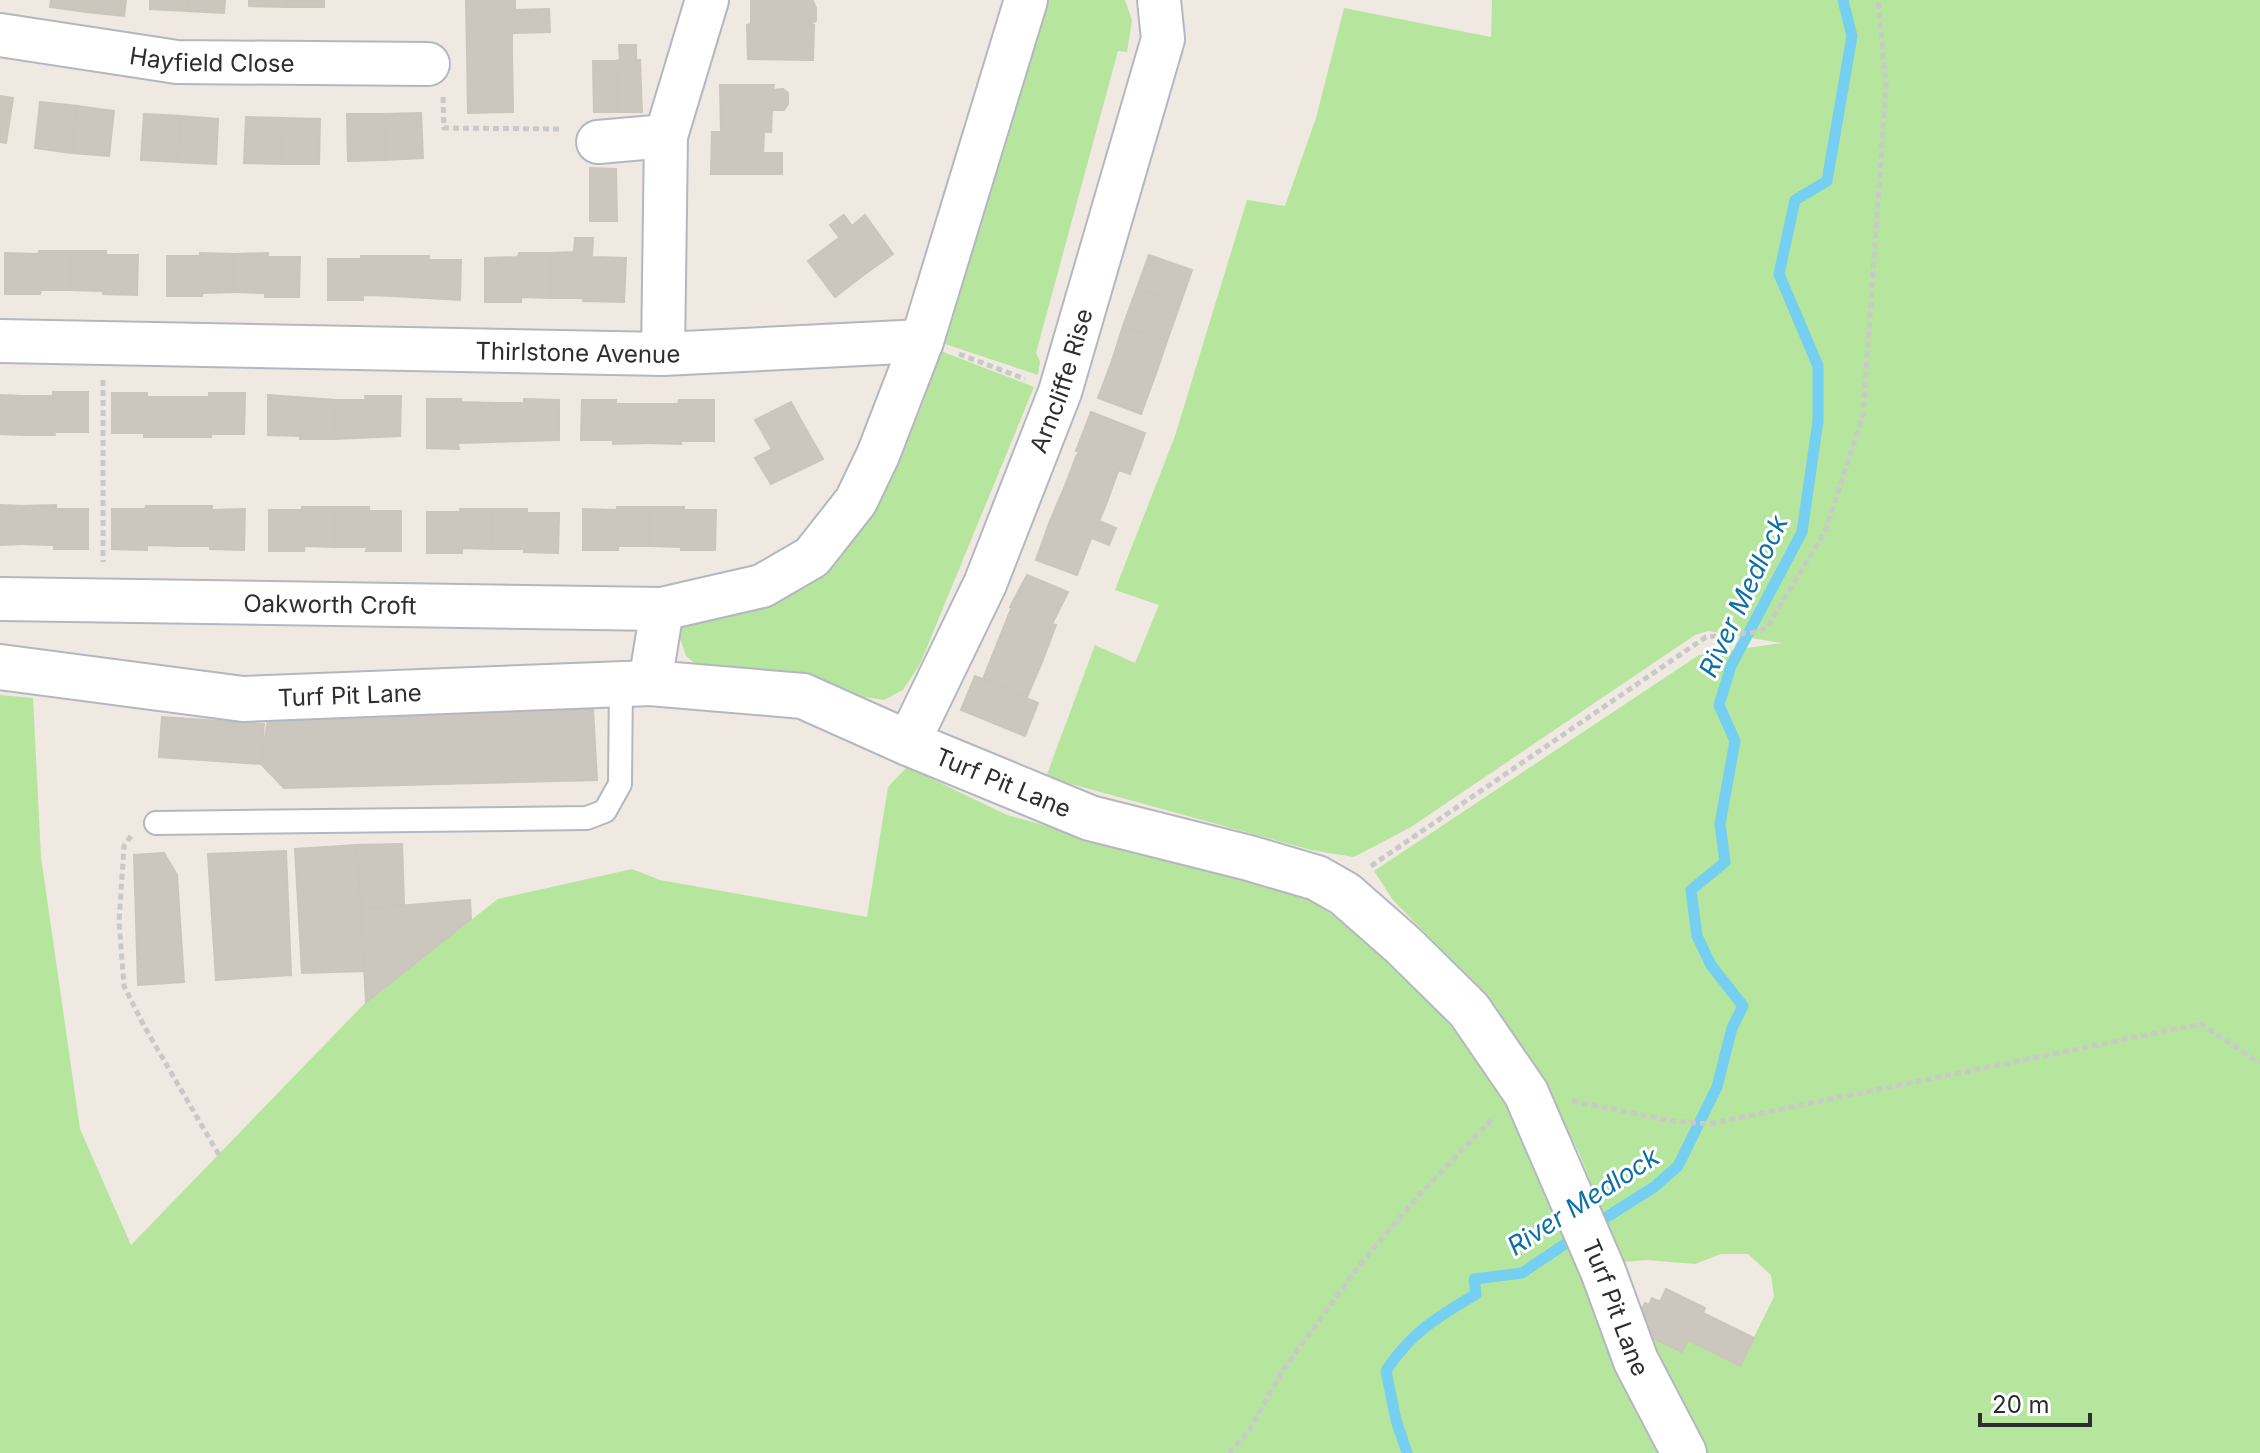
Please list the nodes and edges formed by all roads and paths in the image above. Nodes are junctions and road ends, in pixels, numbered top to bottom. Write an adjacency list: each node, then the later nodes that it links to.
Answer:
1 (707, 0): 7 (street)
2 (1026, 0): 10 (street)
3 (1159, 0): 13 (street, Arncliffe Rise)
4 (1878, 0): 21 (path)
5 (0, 35): 6 (street, Hayfield Close)
6 (428, 64): 8 (path)
7 (666, 136): 8 (street); 12 (street)
8 (598, 142)
9 (0, 341): 11 (street, Thirlstone Avenue)
10 (922, 341): 12 (street, Thirlstone Avenue); 13 (path); 16 (street, Oakworth Croft)
11 (103, 343): 12 (street, Thirlstone Avenue); 15 (path)
12 (663, 354)
13 (1060, 392): 19 (street, Arncliffe Rise)
14 (0, 599): 15 (street, Oakworth Croft)
15 (103, 601): 16 (street, Oakworth Croft)
16 (662, 609): 18 (street)
17 (0, 667): 18 (street, Turf Pit Lane)
18 (635, 683): 19 (street, Turf Pit Lane); 20 (lane)
19 (908, 743): 21 (street, Turf Pit Lane)
20 (156, 823): 24 (path)
21 (1345, 894): 23 (street, Turf Pit Lane)
22 (2260, 1063): 23 (path)
23 (1531, 1103): 25 (path); 26 (street, Turf Pit Lane)
24 (219, 1155)
25 (1229, 1453)
26 (1684, 1453)

